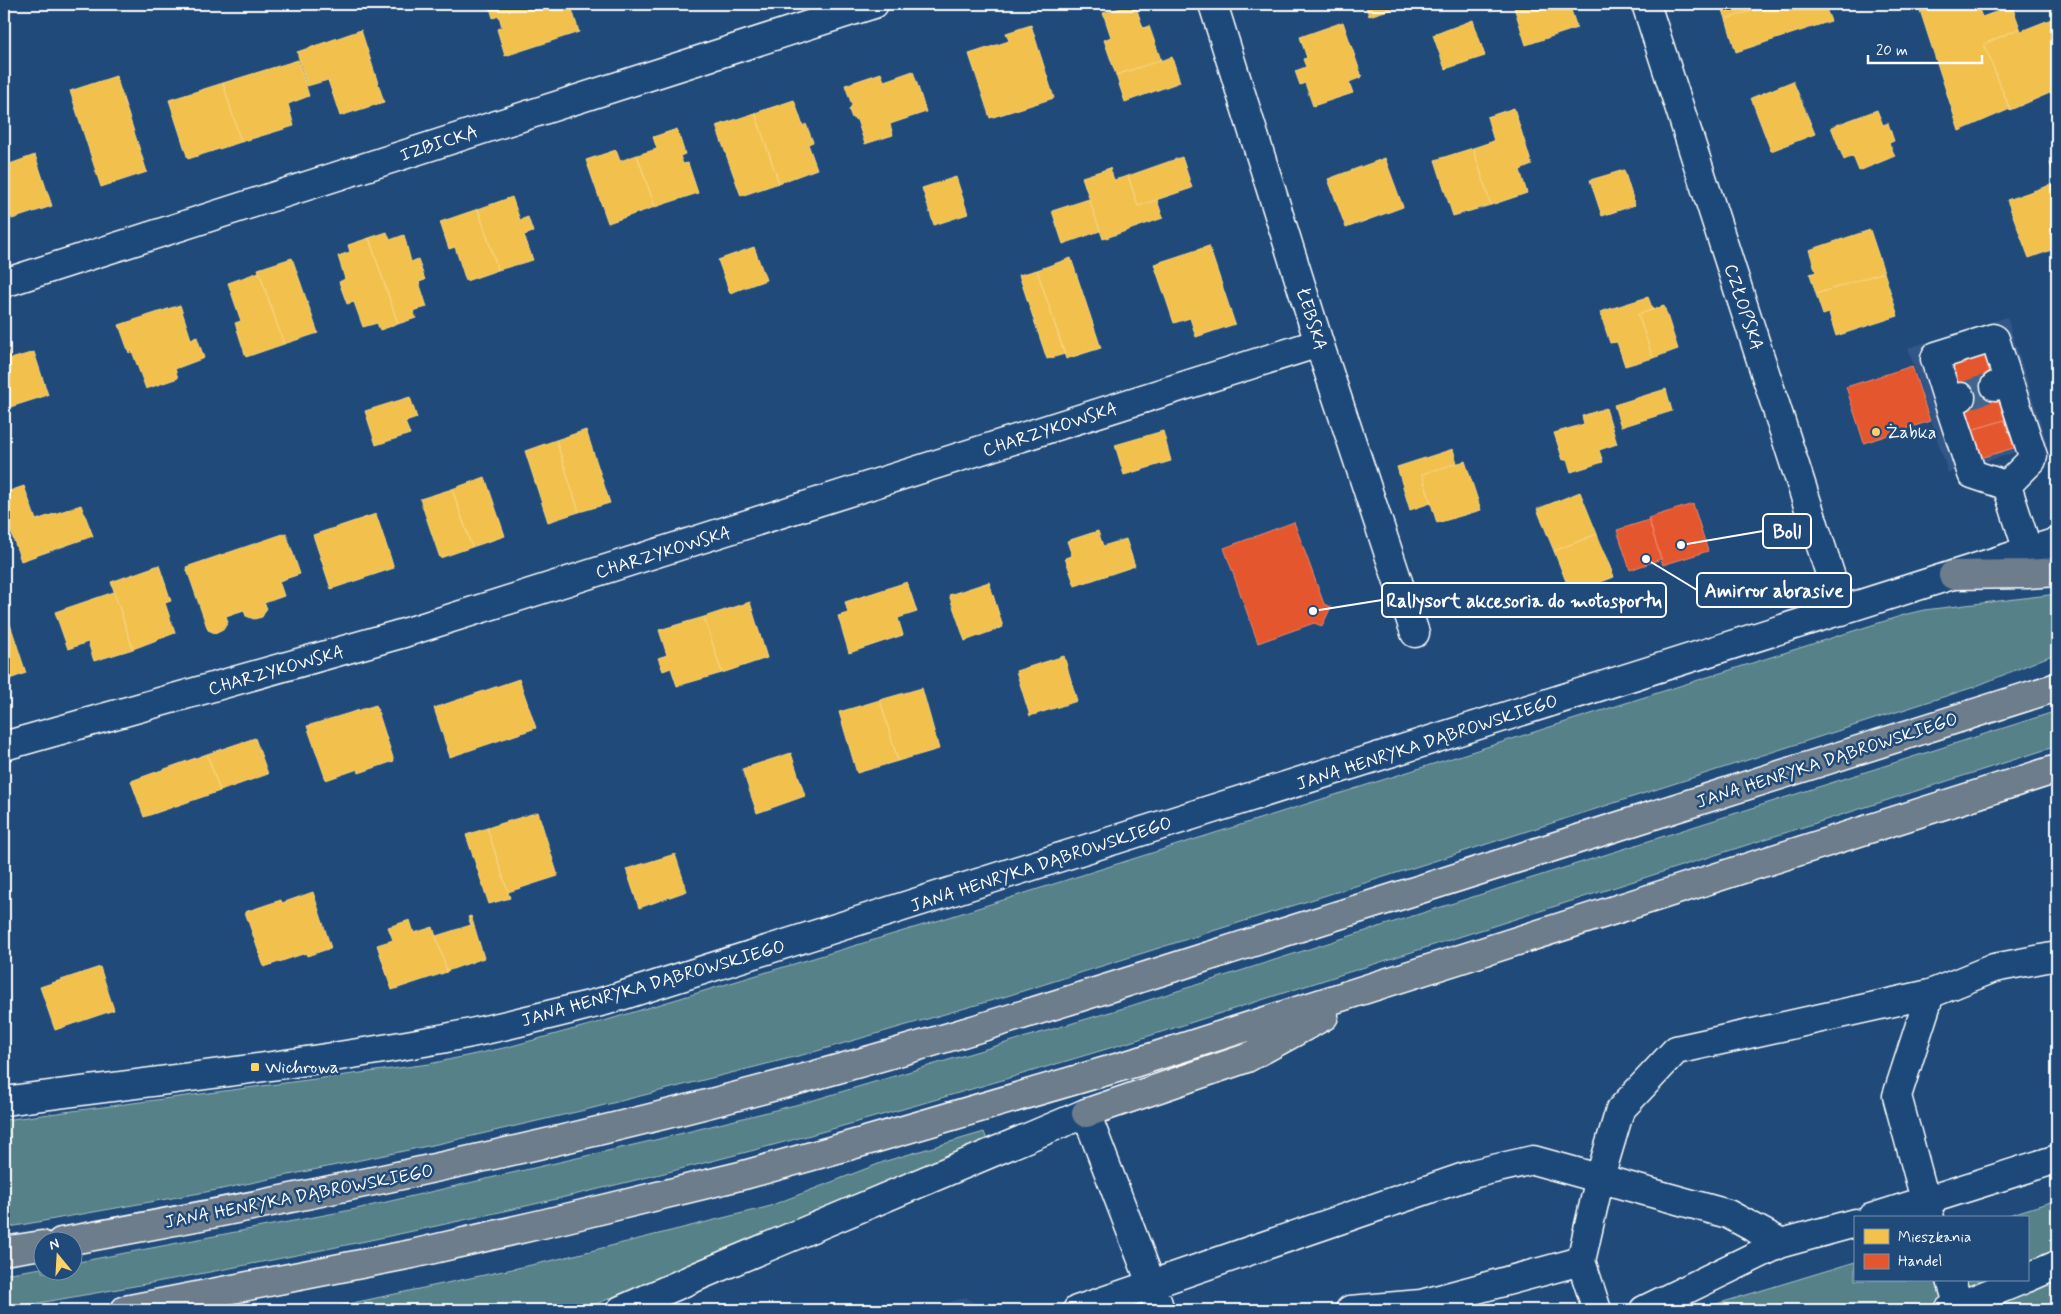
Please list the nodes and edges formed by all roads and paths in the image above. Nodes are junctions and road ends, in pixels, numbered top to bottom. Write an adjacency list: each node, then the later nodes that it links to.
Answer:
1 (874, 4): 4 (street, IZBICKA)
2 (1213, 4): 5 (street, ŁEBSKA)
3 (1646, 4): 11 (street, CZŁOPSKA)
4 (4, 283)
5 (1319, 343): 12 (street, ŁEBSKA); 14 (street, CHARZYKOWSKA)
6 (2008, 489): 6 (street); 8 (street)
7 (2057, 542): 8 (street, JANA HENRYKA DĄBROWSKIEGO)
8 (2028, 551): 10 (street, JANA HENRYKA DĄBROWSKIEGO)
9 (2057, 572): 10 (main road)
10 (1953, 575): 11 (street, JANA HENRYKA DĄBROWSKIEGO)
11 (1842, 610): 19 (street, JANA HENRYKA DĄBROWSKIEGO)
12 (1415, 633)
13 (2057, 687): 26 (main road, JANA HENRYKA DĄBROWSKIEGO)
14 (4, 746)
15 (2057, 769): 17 (main road)
16 (2057, 956): 18 (street)
17 (1384, 983): 20 (main road); 38 (main road)
18 (1930, 994): 22 (street); 23 (street)
19 (4, 1101)
20 (1086, 1112): 35 (street); 39 (street)
21 (2057, 1159): 23 (street)
22 (1600, 1177): 27 (street); 30 (street); 35 (street)
23 (1928, 1209): 24 (street)
24 (1884, 1216)
25 (1854, 1223): 27 (street)
26 (82, 1238)
27 (1782, 1243): 43 (street)
28 (32, 1247): 29 (main road)
29 (4, 1251)
30 (1581, 1260): 36 (street); 42 (street)
31 (2057, 1265): 32 (street)
32 (2028, 1278)
33 (1950, 1282): 37 (street)
34 (2017, 1282): 37 (street)
35 (1156, 1298): 40 (street)
36 (1421, 1307): 41 (street)
37 (1956, 1309)
38 (125, 1310)
39 (620, 1310)
40 (1077, 1310)
41 (1350, 1310)
42 (1596, 1310)
43 (1644, 1310)

